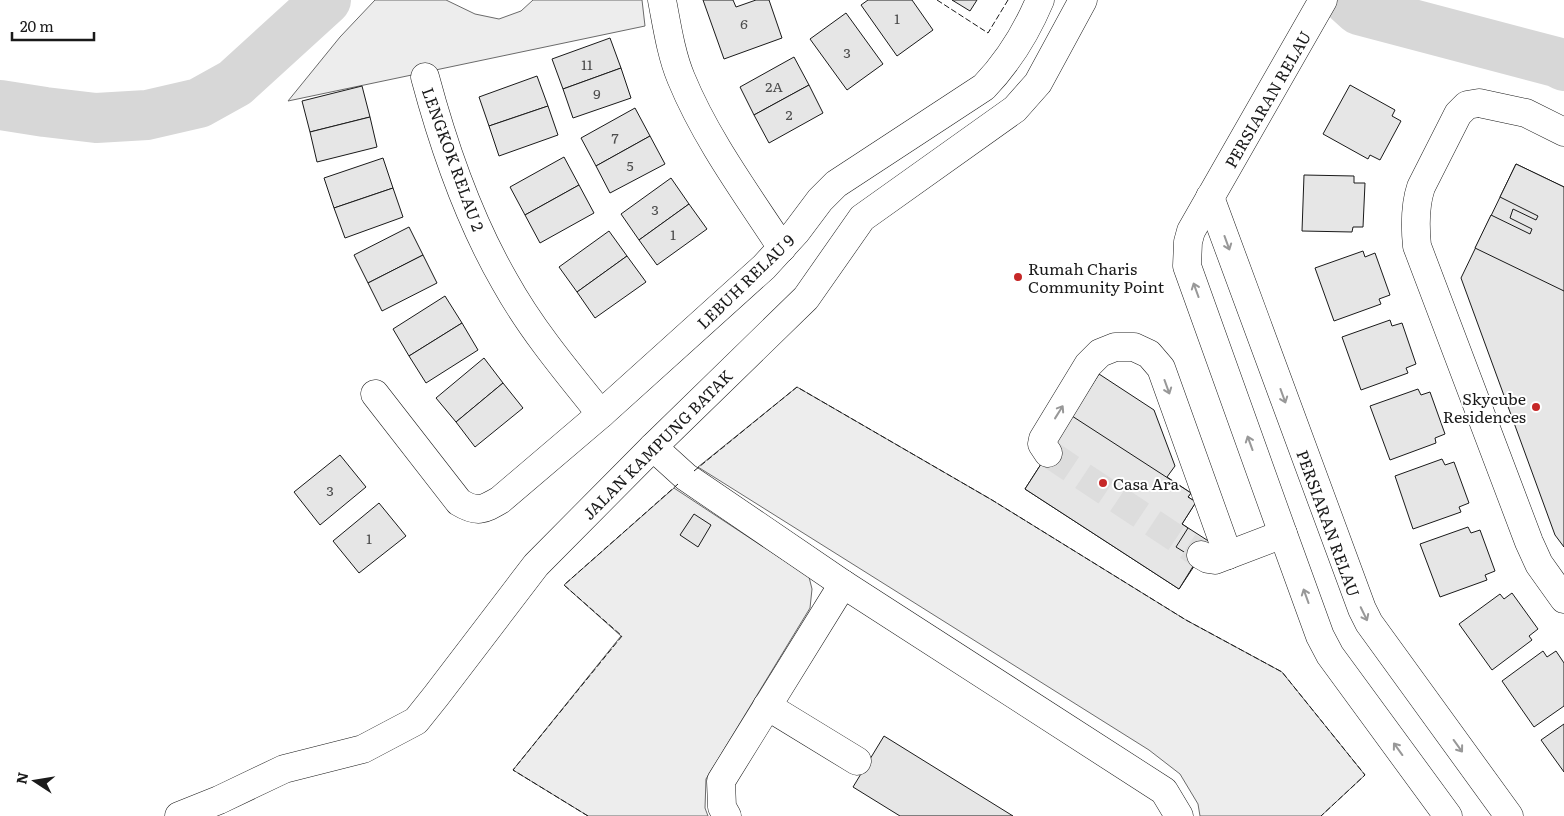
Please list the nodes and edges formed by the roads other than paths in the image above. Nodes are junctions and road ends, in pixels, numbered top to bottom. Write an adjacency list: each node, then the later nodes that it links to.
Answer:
1 (662, 0): 8 (street)
2 (1040, 0): 8 (street, LEBUH RELAU 9)
3 (1083, 0): 11 (street, JALAN KAMPUNG BATAK)
4 (1322, 0): 7 (street, PERSIARAN RELAU)
5 (424, 77): 10 (street, LENGKOK RELAU 2)
6 (1564, 132): 17 (street)
7 (1210, 197): 13 (street, PERSIARAN RELAU, one-way to 7); 24 (street, PERSIARAN RELAU, one-way to 24)
8 (782, 248): 10 (street, LEBUH RELAU 9)
9 (376, 394): 10 (street, LEBUH RELAU 9)
10 (600, 414)
11 (653, 448): 16 (street); 20 (street, JALAN KAMPUNG BATAK)
12 (1048, 453): 14 (street, one-way to 14)
13 (1283, 534): 14 (street); 23 (street, PERSIARAN RELAU, one-way to 13)
14 (1228, 555): 15 (street)
15 (1200, 556)
16 (844, 584): 18 (street); 22 (street)
17 (1564, 599)
18 (767, 706): 19 (street); 21 (street)
19 (857, 761)
20 (179, 816)
21 (727, 816)
22 (1179, 816)
23 (1448, 816)
24 (1509, 816)

